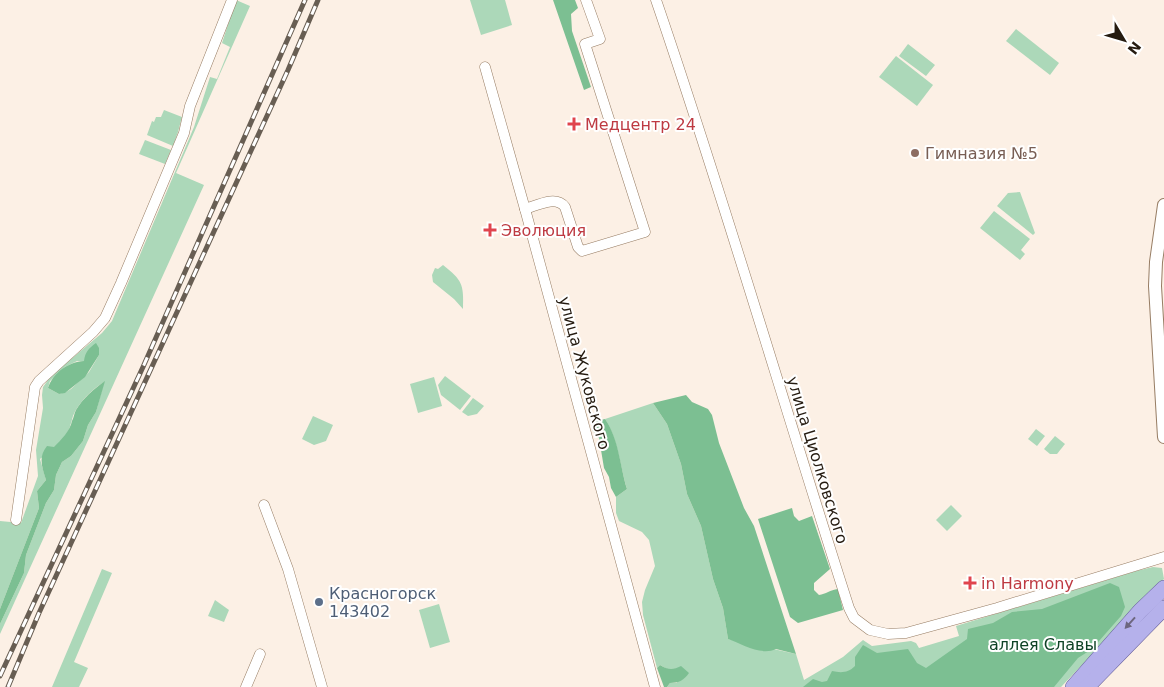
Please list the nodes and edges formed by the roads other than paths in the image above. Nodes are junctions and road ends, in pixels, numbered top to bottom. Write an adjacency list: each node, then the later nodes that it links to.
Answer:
1 (232, 0): 9 (street)
2 (586, 0): 6 (street)
3 (656, 0): 10 (street, улица Циолковского)
4 (485, 67): 6 (street, улица Жуковского)
5 (1164, 205): 7 (street)
6 (525, 209): 16 (street, улица Жуковского)
7 (1164, 437)
8 (264, 505): 15 (street)
9 (16, 520)
10 (1164, 557)
11 (1164, 588): 17 (main road, one-way to 17)
12 (1164, 608): 18 (main road)
13 (260, 654): 14 (street)
14 (246, 687)
15 (322, 687)
16 (655, 687)
17 (1073, 687)
18 (1087, 687)

